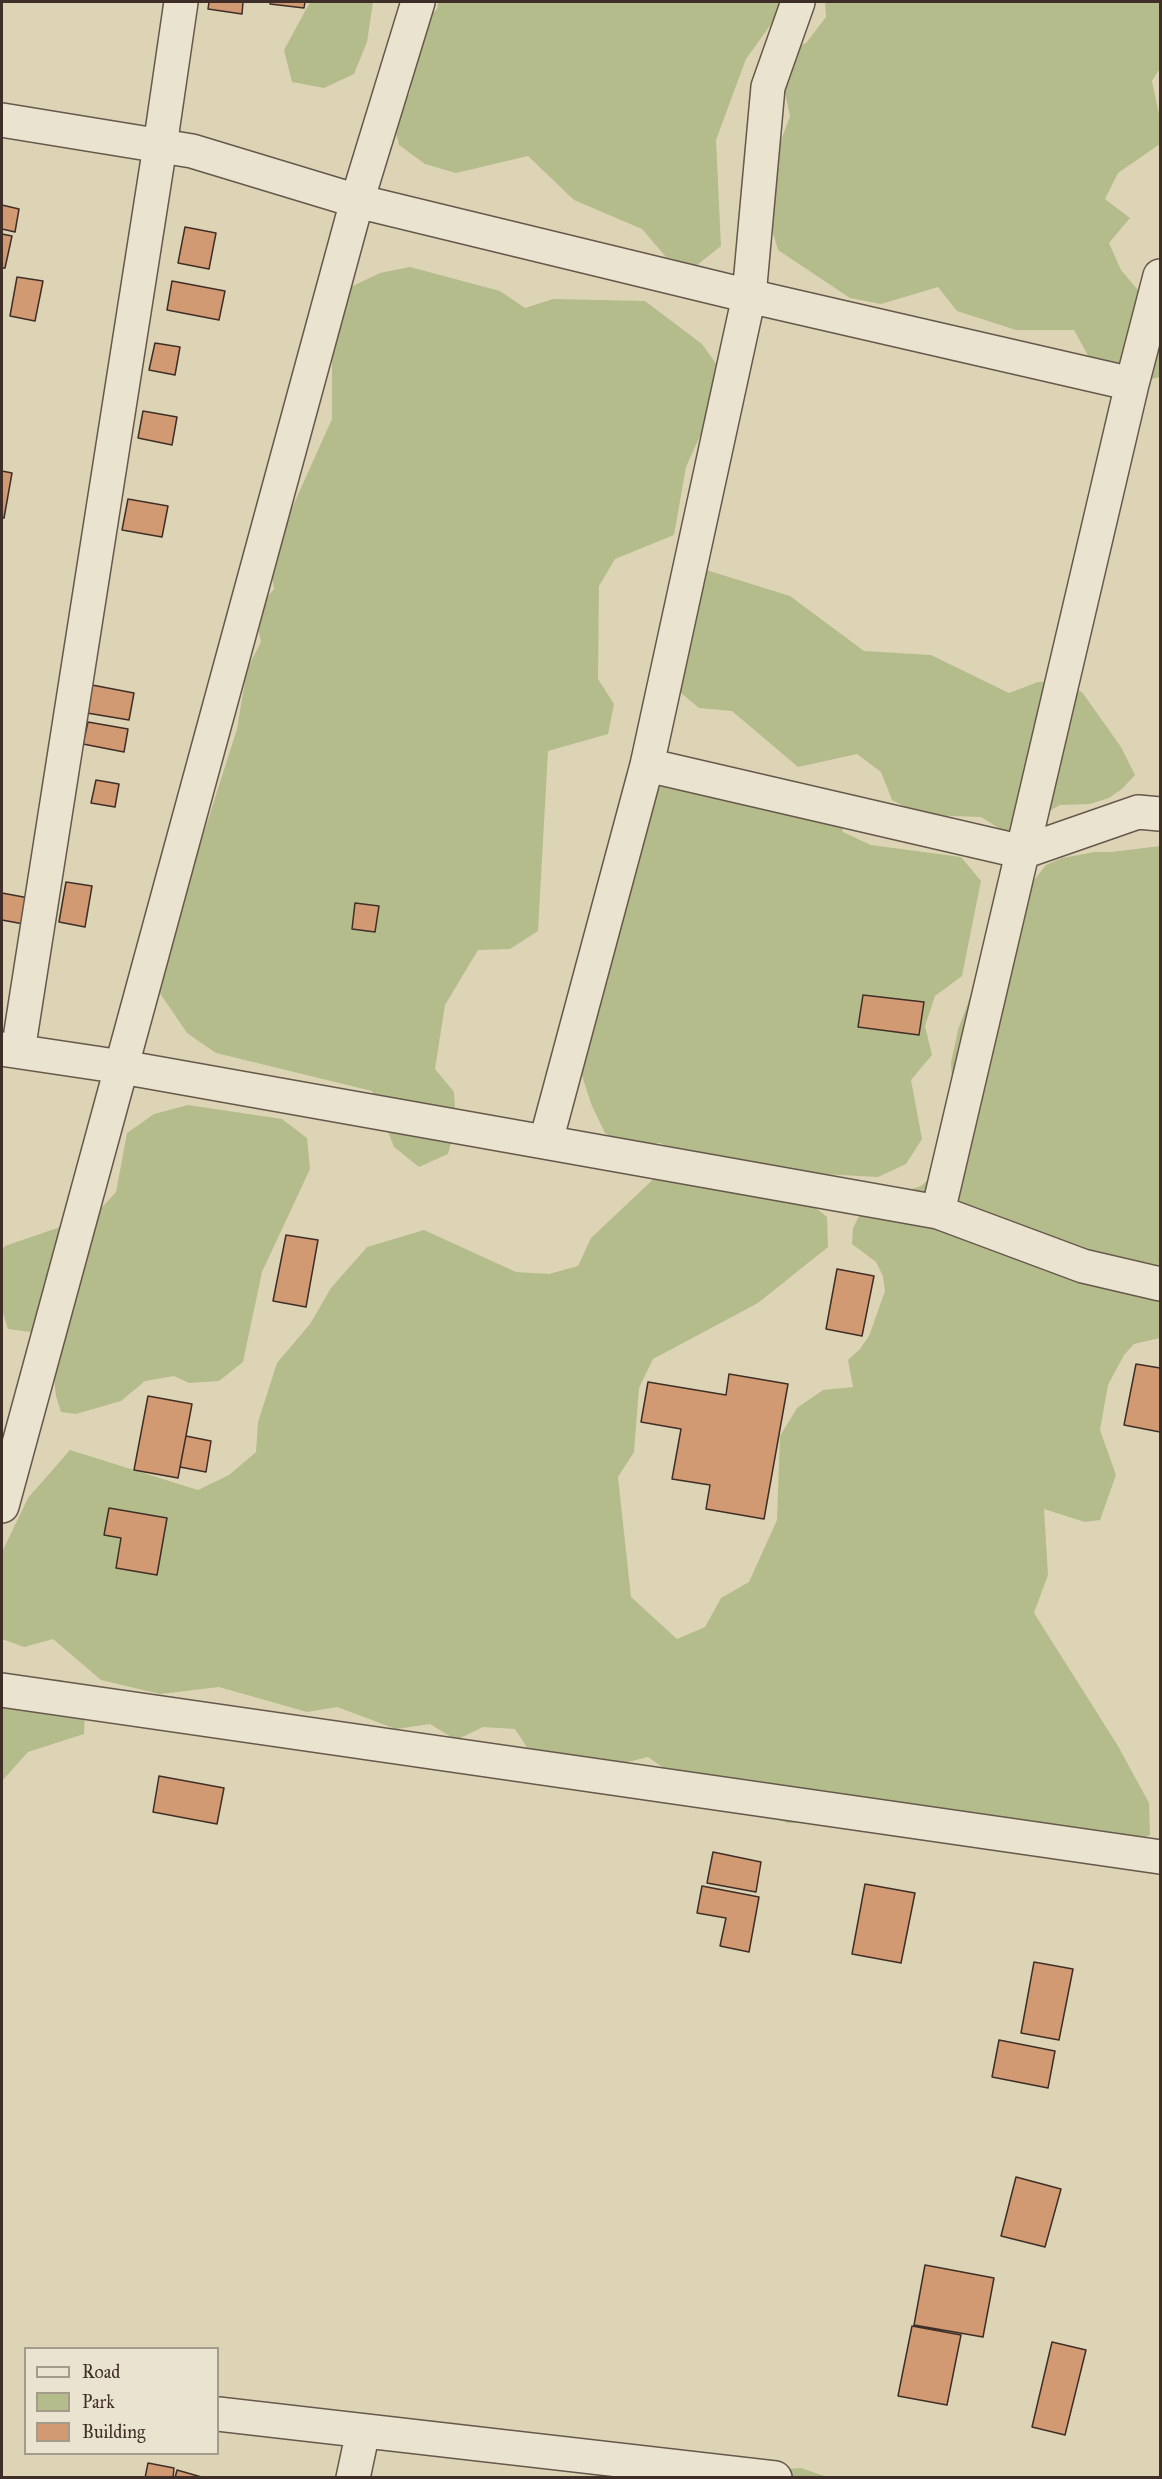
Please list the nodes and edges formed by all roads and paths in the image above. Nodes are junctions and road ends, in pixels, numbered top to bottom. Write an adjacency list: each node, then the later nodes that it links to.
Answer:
1 (181, 2): 5 (street)
2 (418, 2): 6 (street)
3 (798, 2): 8 (street)
4 (2, 120): 5 (street)
5 (160, 146): 6 (street); 13 (street)
6 (357, 201): 8 (street); 14 (street)
7 (1161, 276): 9 (street)
8 (749, 296): 9 (street); 10 (street)
9 (1132, 384): 12 (street)
10 (646, 765): 12 (street); 15 (street)
11 (1161, 814): 12 (street)
12 (1023, 852): 16 (street)
13 (10, 1050): 14 (street)
14 (122, 1066): 15 (street); 18 (street)
15 (546, 1141): 16 (street)
16 (938, 1212): 17 (street)
17 (1161, 1284)
18 (2, 1506)
19 (2, 1690): 20 (street)
20 (1161, 1857)
21 (219, 2414): 22 (street)
22 (363, 2430): 23 (street); 24 (street)
23 (353, 2478)
24 (775, 2478)

